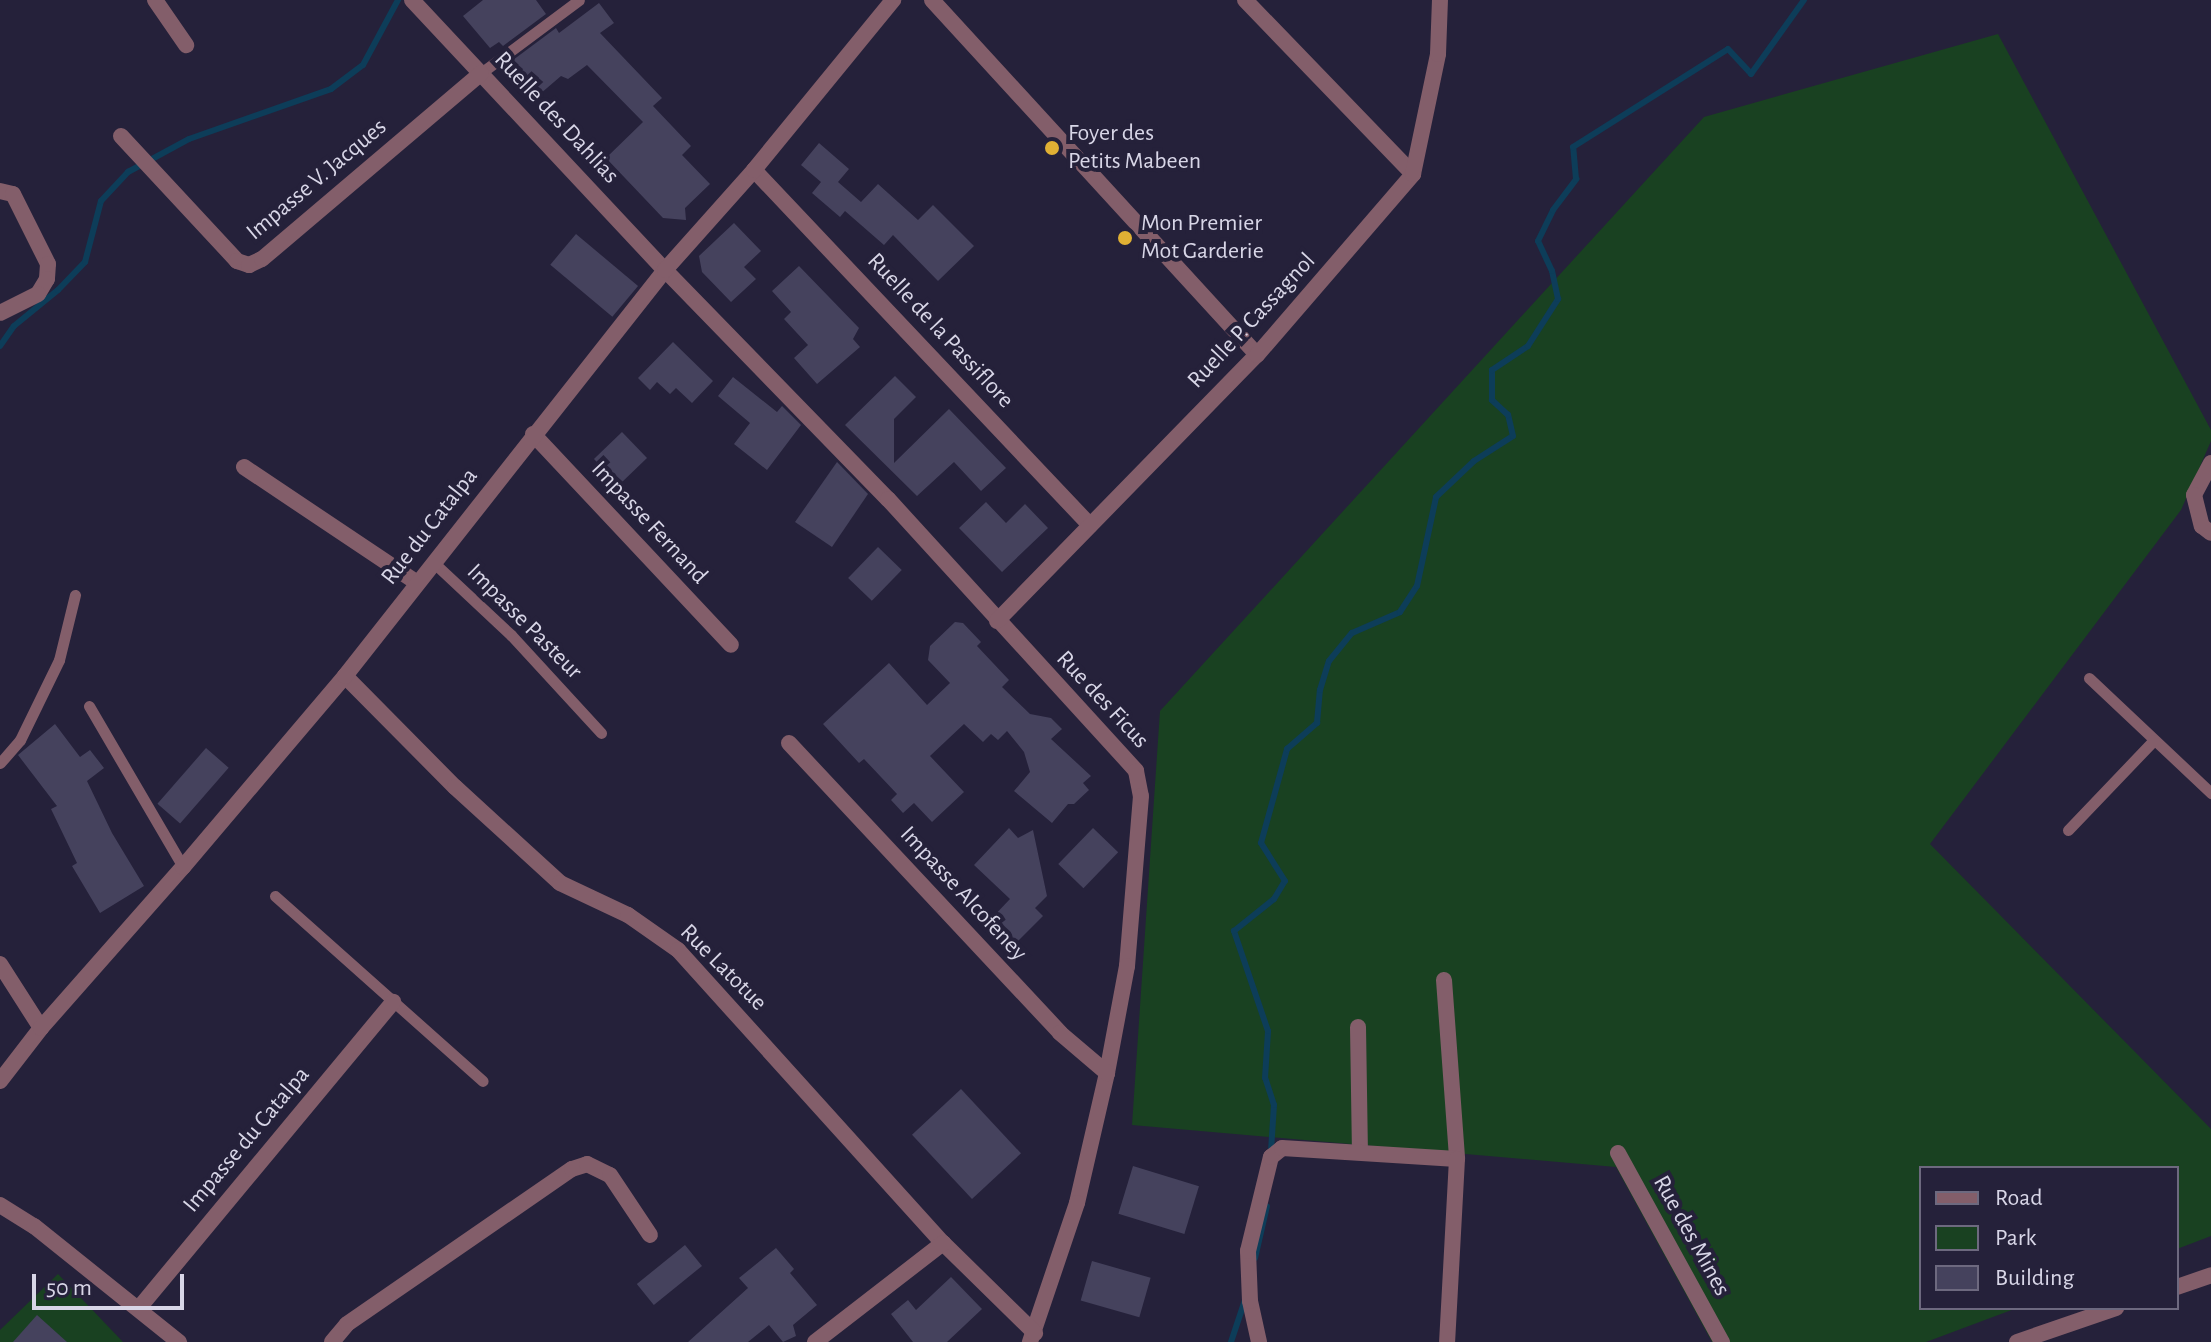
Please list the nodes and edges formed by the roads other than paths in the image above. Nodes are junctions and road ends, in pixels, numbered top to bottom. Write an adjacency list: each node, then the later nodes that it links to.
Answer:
1 (155, 0): 8 (street)
2 (412, 0): 9 (street, Ruelle des Dahlias)
3 (579, 0): 9 (lane)
4 (893, 0): 11 (street, Rue du Catalpa)
5 (932, 0): 16 (street)
6 (1245, 0): 12 (street)
7 (1440, 0): 12 (street, Ruelle P. Cassagnol)
8 (186, 45)
9 (481, 73): 10 (street, Impasse V. Jacques); 14 (street, Ruelle des Dahlias)
10 (121, 136)
11 (754, 170): 14 (street, Rue du Catalpa); 20 (street, Ruelle de la Passiflore)
12 (1413, 174): 16 (street, Ruelle P. Cassagnol)
13 (0, 191): 15 (street)
14 (665, 270): 17 (street, Rue du Catalpa); 25 (street, Rue des Ficus)
15 (0, 313)
16 (1257, 355): 20 (street, Ruelle P. Cassagnol)
17 (533, 434): 22 (street, Rue du Catalpa); 26 (street, Impasse Fernand)
18 (2211, 463): 21 (street)
19 (244, 467): 23 (street)
20 (1090, 525): 25 (street, Ruelle P. Cassagnol)
21 (2211, 533)
22 (433, 562): 23 (lane, Impasse Pasteur); 30 (lane, Impasse Pasteur)
23 (417, 583): 27 (street, Rue du Catalpa)
24 (75, 595): 33 (lane)
25 (997, 621): 43 (street, Rue des Ficus)
26 (731, 645)
27 (345, 676): 36 (street, Rue du Catalpa); 51 (street, Rue Latotue)
28 (2089, 678): 31 (lane)
29 (89, 706): 36 (lane)
30 (601, 733)
31 (2154, 740): 34 (lane); 35 (lane)
32 (789, 743): 43 (street, Impasse Alcofeney)
33 (0, 763)
34 (2211, 793)
35 (2068, 830)
36 (183, 867): 42 (street, Rue du Catalpa)
37 (275, 896): 40 (lane)
38 (0, 964): 42 (street)
39 (1444, 980): 48 (street)
40 (393, 1002): 45 (lane); 54 (street, Impasse du Catalpa)
41 (1358, 1027): 46 (street)
42 (41, 1028): 44 (street, Rue du Catalpa)
43 (1107, 1073): 56 (street, Rue des Ficus)
44 (0, 1081)
45 (483, 1081)
46 (1360, 1151): 48 (street); 60 (street)
47 (1618, 1153): 62 (street, Rue des Mines)
48 (1457, 1159): 61 (street)
49 (0, 1205): 54 (street)
50 (650, 1235): 58 (street)
51 (943, 1243): 56 (street, Rue Latotue); 59 (street)
52 (2211, 1275): 53 (street)
53 (2179, 1286)
54 (139, 1308): 57 (street)
55 (2110, 1310): 63 (street)
56 (1032, 1337)
57 (179, 1342)
58 (332, 1342)
59 (815, 1342)
60 (1259, 1342)
61 (1447, 1342)
62 (1722, 1342)
63 (2017, 1342)

